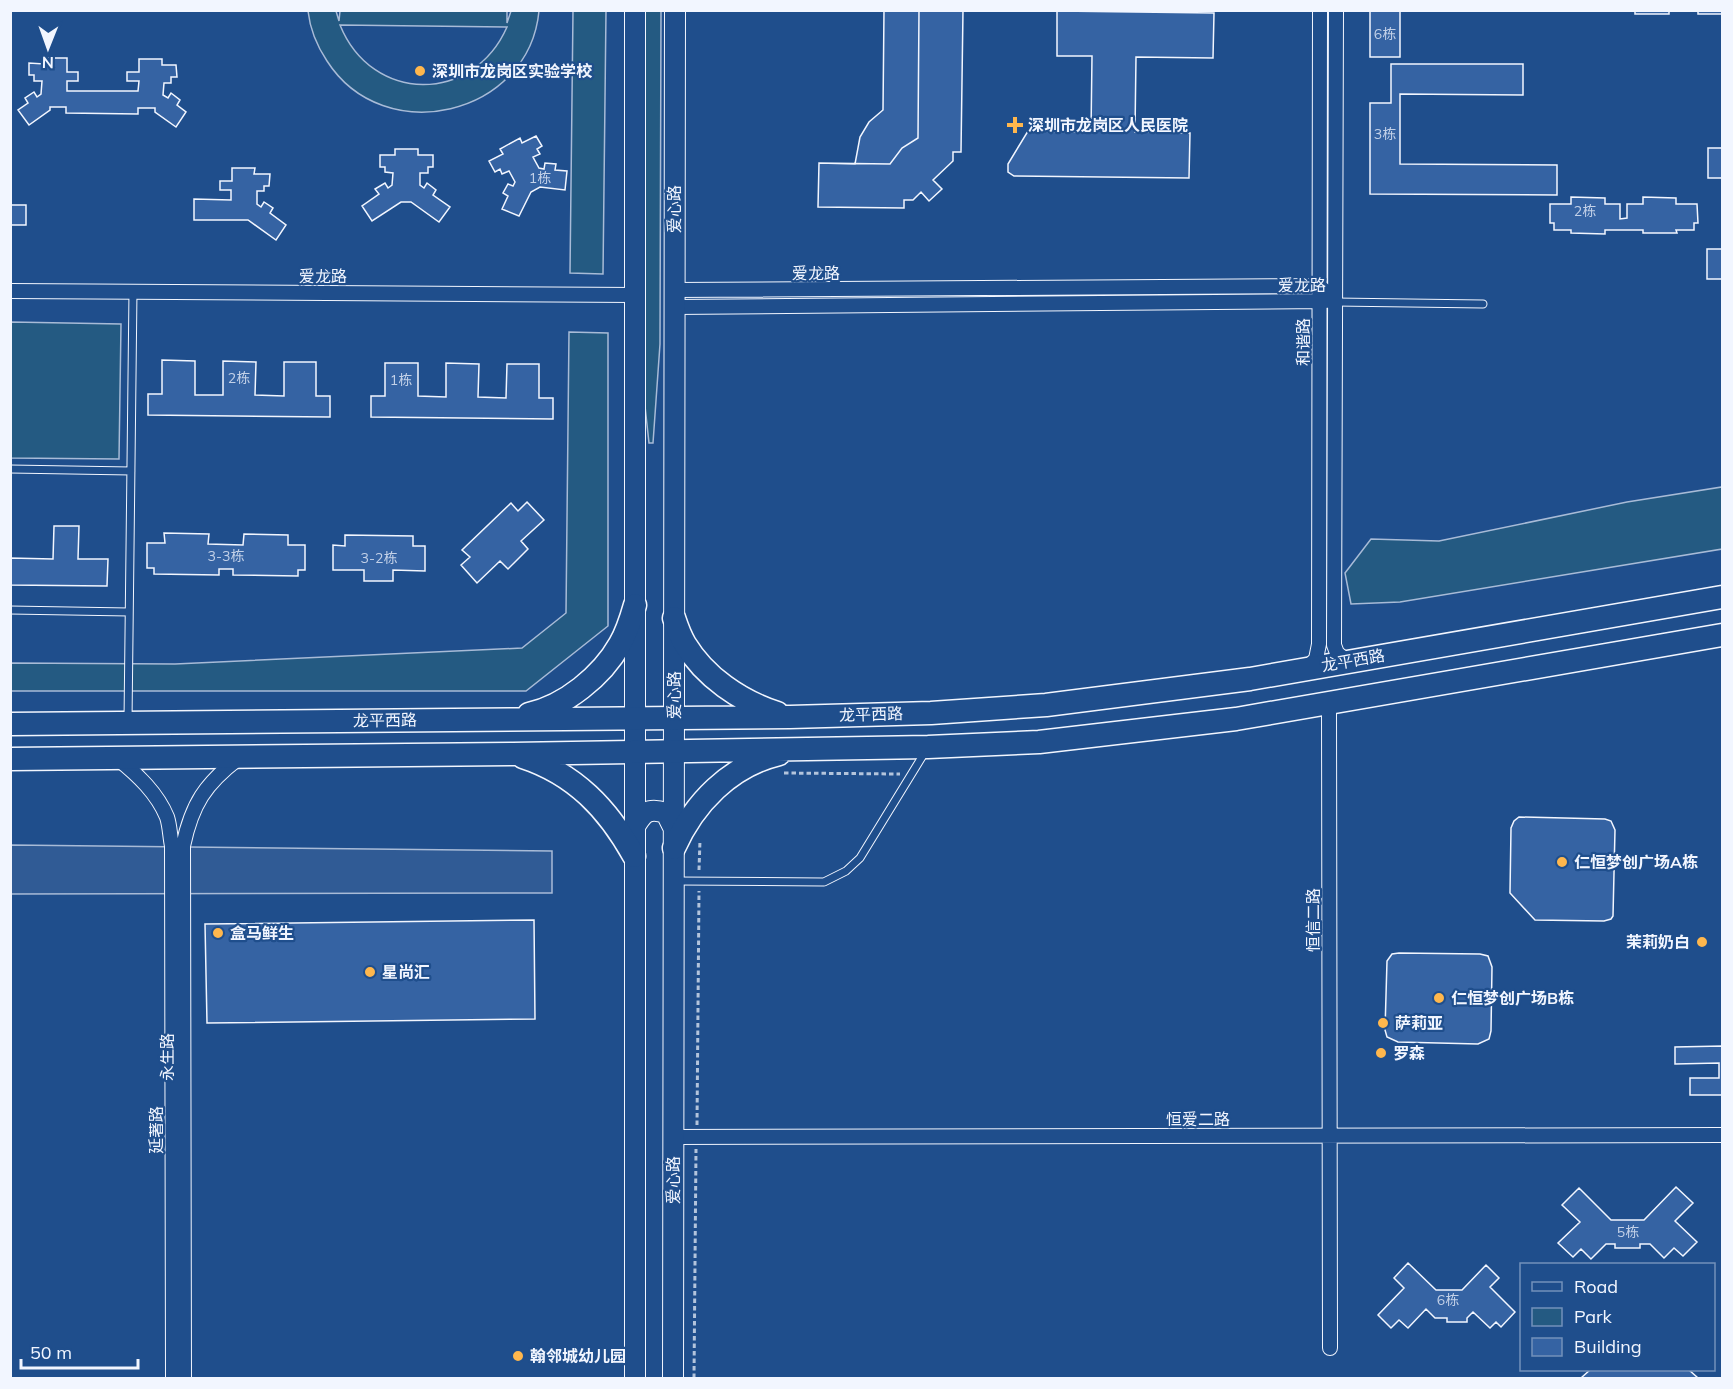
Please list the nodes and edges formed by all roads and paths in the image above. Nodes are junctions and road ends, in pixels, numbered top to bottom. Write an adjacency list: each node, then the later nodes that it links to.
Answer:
1 (635, 10): 8 (street)
2 (675, 10): 9 (street, 爱心路)
3 (1320, 10): 5 (street, 和谐路)
4 (1336, 10): 11 (street, 和谐路)
5 (1320, 286): 9 (street, 爱龙路); 10 (street, 和谐路); 11 (street, 爱龙路)
6 (10, 291): 7 (street, 爱龙路)
7 (133, 291): 8 (street, 爱龙路); 14 (lane)
8 (635, 295): 16 (street)
9 (674, 298): 10 (street, 爱龙路); 19 (street, 爱心路)
10 (1320, 301): 11 (street, 爱龙路); 22 (street, 和谐路)
11 (1335, 302): 12 (lane); 21 (street, 和谐路)
12 (1483, 304)
13 (10, 469): 14 (lane)
14 (131, 471): 18 (lane)
15 (1722, 597): 21 (main road, 龙平西路)
16 (635, 605): 25 (street); 27 (main road)
17 (10, 610): 18 (lane)
18 (129, 612): 28 (lane)
19 (674, 618): 24 (main road); 26 (street, 爱心路)
20 (1722, 635): 23 (main road, 龙平西路)
21 (1347, 661): 22 (main road, 龙平西路)
22 (1306, 669): 24 (main road, 龙平西路)
23 (1329, 704): 30 (main road, 龙平西路); 47 (street, 恒信二路)
24 (790, 717): 26 (main road, 龙平西路)
25 (635, 718): 26 (main road, 龙平西路); 27 (main road, 龙平西路); 33 (street)
26 (674, 718): 32 (street, 爱心路)
27 (510, 719): 28 (main road, 龙平西路)
28 (128, 723): 29 (main road, 龙平西路)
29 (10, 724)
30 (928, 747): 31 (main road, 龙平西路); 39 (lane)
31 (802, 748): 32 (main road, 龙平西路); 42 (main road)
32 (674, 751): 33 (main road, 龙平西路); 42 (street, 爱心路)
33 (635, 752): 34 (main road, 龙平西路); 40 (street)
34 (513, 754): 35 (main road, 龙平西路); 43 (main road)
35 (242, 756): 36 (main road, 龙平西路); 52 (street, 永生路)
36 (116, 758): 37 (main road, 龙平西路); 51 (street, 延著路)
37 (10, 759)
38 (784, 773): 39 (path)
39 (911, 774): 45 (lane)
40 (634, 828): 42 (street); 43 (street)
41 (701, 831): 45 (path)
42 (674, 838): 44 (street, 爱心路)
43 (634, 856): 53 (street)
44 (674, 881): 45 (lane); 48 (street, 爱心路)
45 (699, 882): 49 (path)
46 (1722, 1135): 47 (street, 恒爱二路)
47 (1329, 1136): 49 (street, 恒爱二路); 50 (street, 恒信二路)
48 (673, 1137): 49 (street, 恒爱二路); 54 (street, 爱心路)
49 (697, 1137): 55 (path)
50 (1330, 1348)
51 (172, 1378)
52 (184, 1378)
53 (635, 1378)
54 (673, 1378)
55 (694, 1378)

